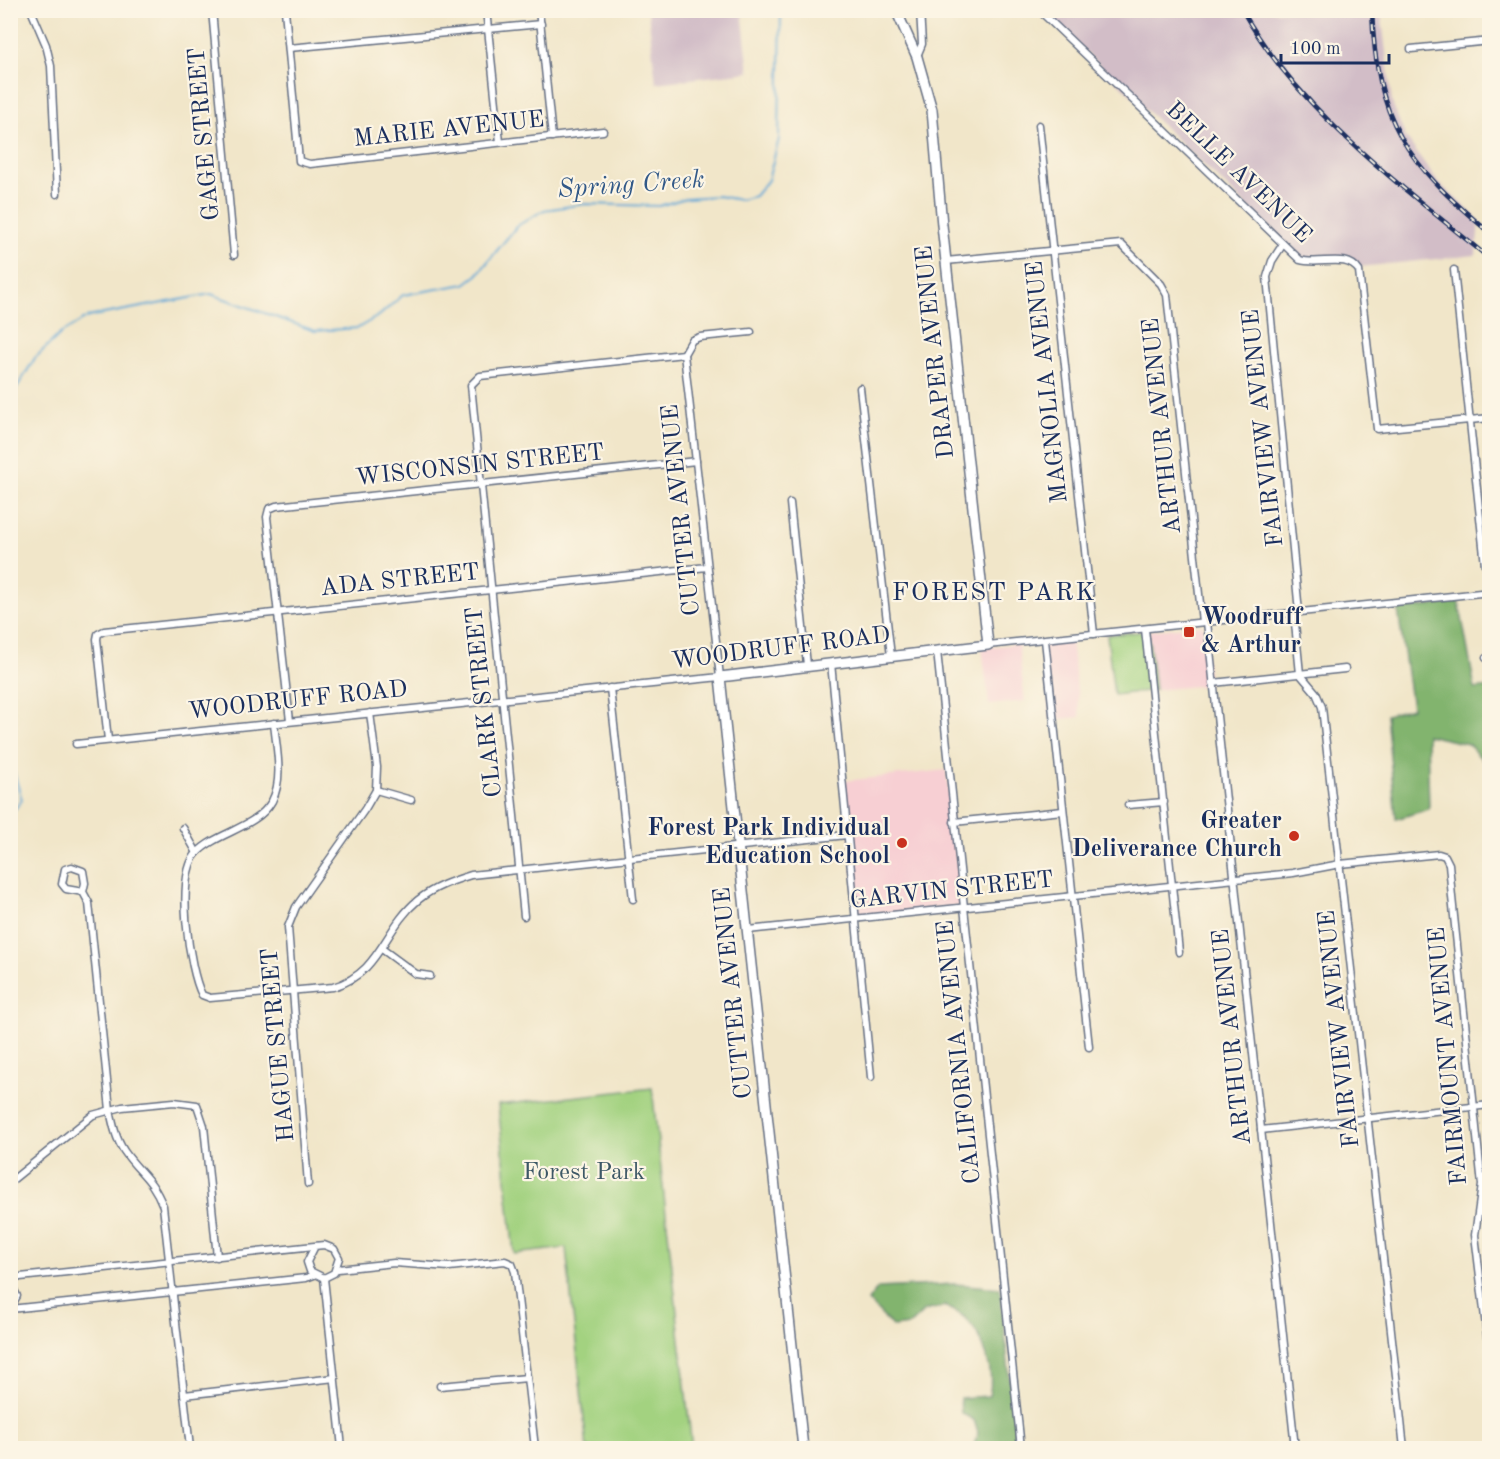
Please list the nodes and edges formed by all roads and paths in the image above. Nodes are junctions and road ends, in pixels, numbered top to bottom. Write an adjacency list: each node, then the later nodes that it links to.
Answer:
1 (32, 10): 19 (street)
2 (212, 10): 22 (street, GAGE STREET)
3 (285, 10): 12 (street)
4 (486, 10): 10 (street)
5 (539, 10): 9 (street)
6 (896, 10): 14 (street, DRAPER AVENUE)
7 (920, 10): 14 (street, DRAPER AVENUE)
8 (1039, 10): 20 (street, BELLE AVENUE)
9 (540, 24): 10 (street); 17 (street)
10 (488, 30): 12 (street); 18 (street)
11 (1490, 41): 13 (street)
12 (289, 48): 18 (street, MARIE AVENUE)
13 (1411, 49)
14 (917, 57): 23 (street, DRAPER AVENUE)
15 (1039, 125): 21 (street, MAGNOLIA AVENUE)
16 (603, 131): 17 (street, MARIE AVENUE)
17 (552, 137): 18 (street, MARIE AVENUE)
18 (500, 142)
19 (57, 194)
20 (1283, 244): 29 (street, BELLE AVENUE); 37 (street, FAIRVIEW AVENUE)
21 (1052, 249): 23 (street); 39 (street, ARTHUR AVENUE); 41 (street, MAGNOLIA AVENUE)
22 (234, 255)
23 (946, 261): 43 (street, DRAPER AVENUE)
24 (1454, 270): 29 (street)
25 (751, 332): 26 (street)
26 (684, 354): 30 (street, CUTTER AVENUE); 31 (street, CLARK STREET)
27 (860, 388): 45 (street)
28 (1490, 418): 29 (street)
29 (1471, 419): 34 (street)
30 (696, 461): 31 (street, WISCONSIN STREET); 33 (street, CUTTER AVENUE)
31 (480, 484): 35 (street, CLARK STREET); 38 (street, WISCONSIN STREET)
32 (790, 503): 47 (street)
33 (707, 567): 35 (street, ADA STREET); 50 (street, CUTTER AVENUE)
34 (1488, 571)
35 (492, 589): 38 (street, ADA STREET); 53 (street, CLARK STREET)
36 (1490, 592): 37 (street, WOODRUFF ROAD)
37 (1297, 612): 39 (street, WOODRUFF ROAD); 49 (street, FAIRVIEW AVENUE)
38 (278, 613): 55 (street); 57 (street, ADA STREET)
39 (1205, 622): 40 (street, WOODRUFF ROAD); 51 (street, ARTHUR AVENUE)
40 (1145, 629): 41 (street, WOODRUFF ROAD); 61 (street)
41 (1094, 634): 42 (street, WOODRUFF ROAD)
42 (1045, 640): 43 (street, WOODRUFF ROAD); 63 (street)
43 (988, 645): 44 (street, WOODRUFF ROAD)
44 (937, 651): 45 (street, WOODRUFF ROAD); 64 (street, CALIFORNIA AVENUE)
45 (891, 656): 46 (street, WOODRUFF ROAD)
46 (831, 663): 47 (street, WOODRUFF ROAD); 66 (street)
47 (807, 665): 50 (street, WOODRUFF ROAD)
48 (1345, 669): 49 (street)
49 (1300, 674): 51 (street); 71 (street, FAIRVIEW AVENUE)
50 (720, 676): 52 (street, WOODRUFF ROAD); 67 (street, CUTTER AVENUE)
51 (1213, 683): 73 (street, ARTHUR AVENUE)
52 (610, 688): 53 (street, WOODRUFF ROAD); 70 (street)
53 (504, 699): 54 (street, WOODRUFF ROAD); 72 (street, CLARK STREET)
54 (370, 713): 55 (street, WOODRUFF ROAD); 59 (street)
55 (290, 722): 56 (street, WOODRUFF ROAD)
56 (273, 723): 57 (street, WOODRUFF ROAD); 68 (street)
57 (108, 740): 58 (street, WOODRUFF ROAD)
58 (76, 744)
59 (376, 790): 60 (street); 85 (street, HAGUE STREET)
60 (411, 800)
61 (1164, 802): 62 (street); 74 (street)
62 (1128, 805)
63 (1063, 812): 64 (street); 76 (street)
64 (954, 822): 78 (street, CALIFORNIA AVENUE)
65 (183, 828): 68 (street)
66 (847, 835): 67 (street); 80 (street)
67 (738, 846): 70 (street); 81 (street, CUTTER AVENUE)
68 (196, 853): 85 (street)
69 (1445, 856): 71 (street, GARVIN STREET); 89 (street, FAIRMOUNT AVENUE)
70 (629, 858): 72 (street); 77 (street)
71 (1340, 864): 73 (street, GARVIN STREET); 91 (street, FAIRVIEW AVENUE)
72 (520, 871): 79 (street, CLARK STREET); 82 (street)
73 (1235, 879): 74 (street, GARVIN STREET); 92 (street, ARTHUR AVENUE)
74 (1172, 886): 76 (street, GARVIN STREET); 83 (street)
75 (83, 892): 75 (street); 90 (street)
76 (1071, 897): 78 (street, GARVIN STREET); 86 (street)
77 (633, 899)
78 (963, 907): 80 (street, GARVIN STREET); 115 (street, CALIFORNIA AVENUE)
79 (524, 916)
80 (855, 919): 81 (street, GARVIN STREET); 87 (street)
81 (748, 930): 114 (street, CUTTER AVENUE)
82 (382, 949): 84 (street); 85 (street)
83 (1179, 952)
84 (430, 976)
85 (292, 991): 94 (street, HAGUE STREET)
86 (1089, 1047)
87 (871, 1077)
88 (1490, 1105): 89 (street)
89 (1473, 1107): 91 (street); 96 (street, FAIRMOUNT AVENUE)
90 (110, 1110): 93 (street); 98 (street); 99 (street)
91 (1366, 1118): 92 (street); 117 (street, FAIRVIEW AVENUE)
92 (1261, 1130): 116 (street, ARTHUR AVENUE)
93 (10, 1182)
94 (309, 1184)
95 (1490, 1184): 96 (street)
96 (1482, 1185): 106 (street, FAIRMOUNT AVENUE)
97 (314, 1248): 98 (street); 100 (street); 101 (street)
98 (218, 1257): 99 (street)
99 (169, 1262): 103 (street); 104 (street)
100 (338, 1269): 102 (street); 108 (street)
101 (314, 1275): 102 (street); 104 (street)
102 (324, 1278): 107 (street)
103 (10, 1282): 105 (street)
104 (174, 1293): 105 (street); 110 (street)
105 (10, 1309)
106 (1490, 1360)
107 (335, 1378): 110 (street); 112 (street)
108 (526, 1378): 109 (street); 113 (street)
109 (440, 1386)
110 (184, 1395): 111 (street)
111 (190, 1449)
112 (342, 1449)
113 (535, 1449)
114 (802, 1449)
115 (1021, 1449)
116 (1295, 1449)
117 (1404, 1449)

